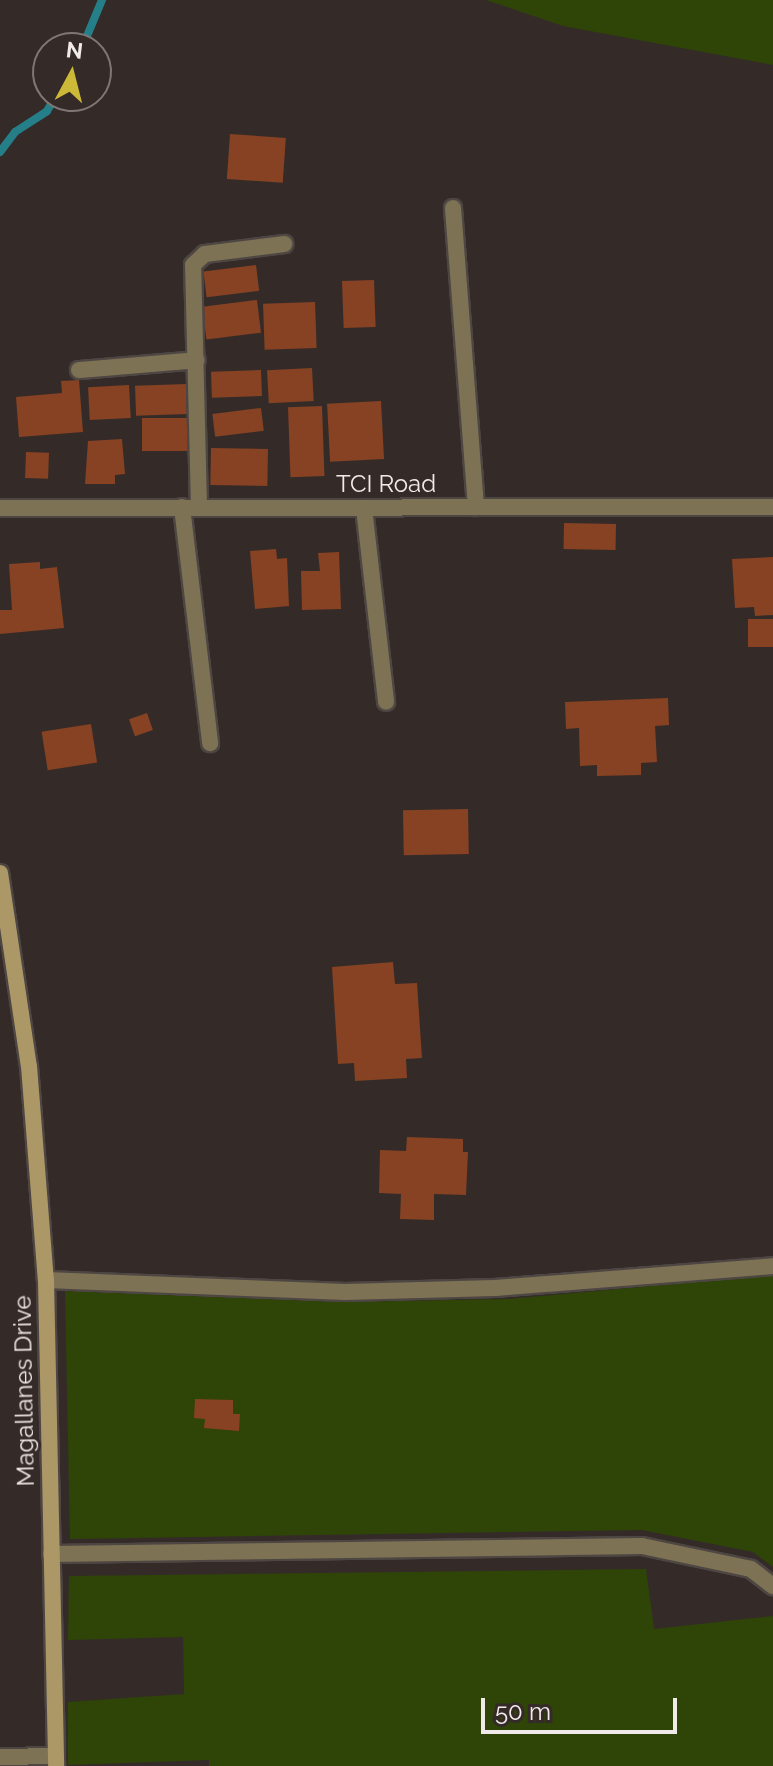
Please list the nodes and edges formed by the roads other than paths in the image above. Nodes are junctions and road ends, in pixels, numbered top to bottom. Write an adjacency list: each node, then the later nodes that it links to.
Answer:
1 (453, 208): 7 (street)
2 (284, 244): 3 (street)
3 (197, 360): 4 (street); 6 (street)
4 (79, 370)
5 (182, 507): 6 (street, TCI Road); 9 (street, TCI Road); 12 (street)
6 (199, 507): 10 (street, TCI Road)
7 (476, 507): 8 (street, TCI Road); 10 (street, TCI Road)
8 (773, 507)
9 (0, 508)
10 (364, 508): 11 (street)
11 (386, 702)
12 (210, 743)
13 (0, 873): 14 (street, Magallanes Drive)
14 (4, 919): 16 (street, Magallanes Drive)
15 (773, 1266): 16 (street)
16 (46, 1280): 17 (street, Magallanes Drive)
17 (51, 1554): 18 (street); 20 (street, Magallanes Drive)
18 (773, 1586)
19 (0, 1757): 20 (street)
20 (55, 1761)

